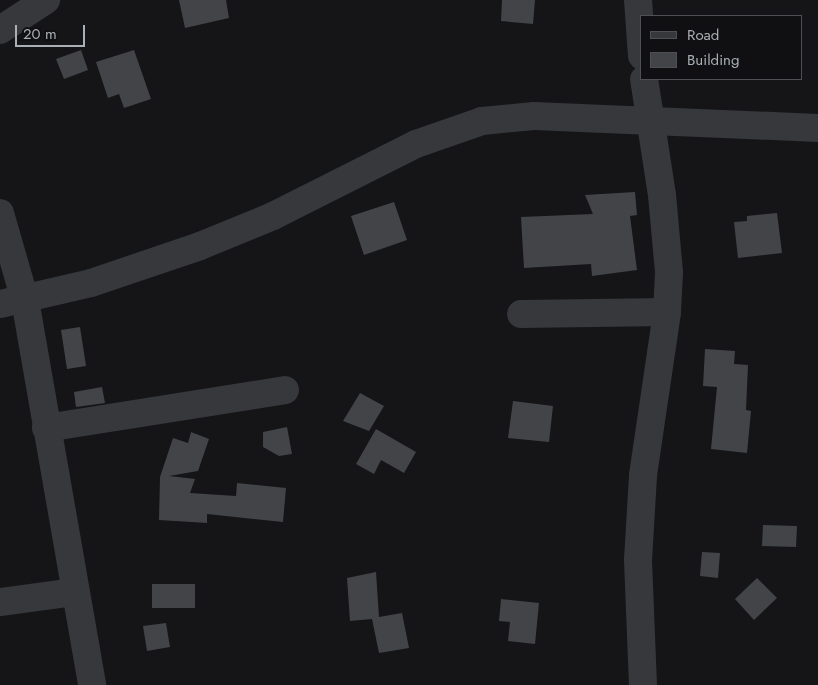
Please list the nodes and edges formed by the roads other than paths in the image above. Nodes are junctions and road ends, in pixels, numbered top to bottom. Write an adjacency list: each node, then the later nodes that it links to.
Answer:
1 (46, 0): 4 (street)
2 (638, 0): 3 (street)
3 (640, 28)
4 (0, 30)
5 (644, 80): 6 (street)
6 (650, 122): 7 (street); 9 (street); 10 (street)
7 (818, 128)
8 (0, 212): 9 (street)
9 (12, 302): 13 (street)
10 (667, 312): 11 (street); 17 (street)
11 (521, 314)
12 (285, 390): 13 (street)
13 (46, 428): 14 (street)
14 (75, 592): 15 (street); 16 (street)
15 (0, 602)
16 (92, 685)
17 (643, 685)

